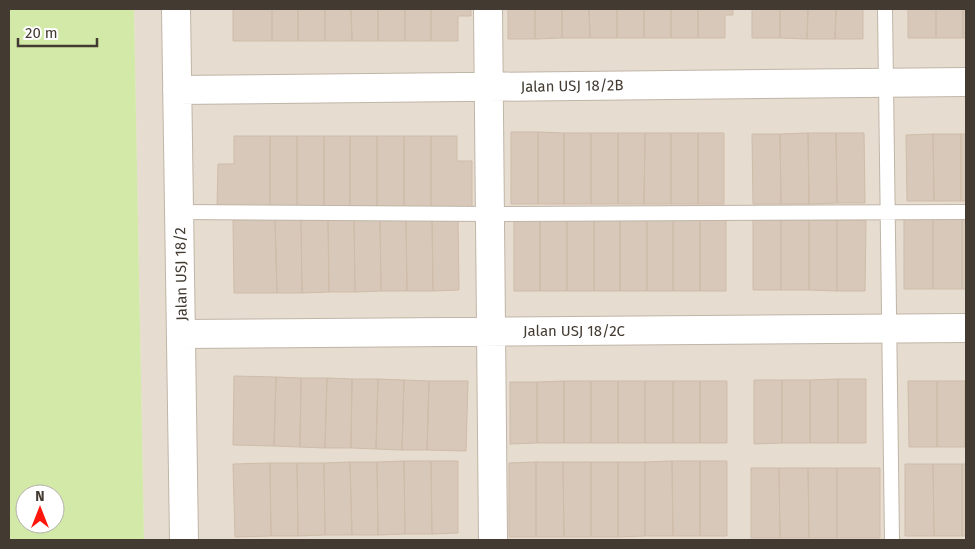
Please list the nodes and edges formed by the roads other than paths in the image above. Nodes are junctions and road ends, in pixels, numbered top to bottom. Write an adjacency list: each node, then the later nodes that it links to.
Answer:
1 (176, 9): 7 (street, Jalan USJ 18/2)
2 (488, 9): 6 (street)
3 (885, 9): 5 (lane)
4 (966, 82): 5 (street, Jalan USJ 18/2B)
5 (886, 83): 6 (street, Jalan USJ 18/2B); 9 (lane)
6 (489, 87): 7 (street, Jalan USJ 18/2B); 11 (street)
7 (177, 90): 8 (street, Jalan USJ 18/2)
8 (179, 212): 11 (lane); 15 (street, Jalan USJ 18/2)
9 (888, 212): 10 (lane); 11 (lane); 13 (lane)
10 (966, 212)
11 (490, 214): 14 (street)
12 (966, 328): 13 (street, Jalan USJ 18/2C)
13 (889, 329): 14 (street, Jalan USJ 18/2C); 18 (lane)
14 (491, 332): 15 (street, Jalan USJ 18/2C); 17 (street)
15 (182, 334): 16 (street, Jalan USJ 18/2)
16 (184, 540)
17 (492, 540)
18 (892, 540)

